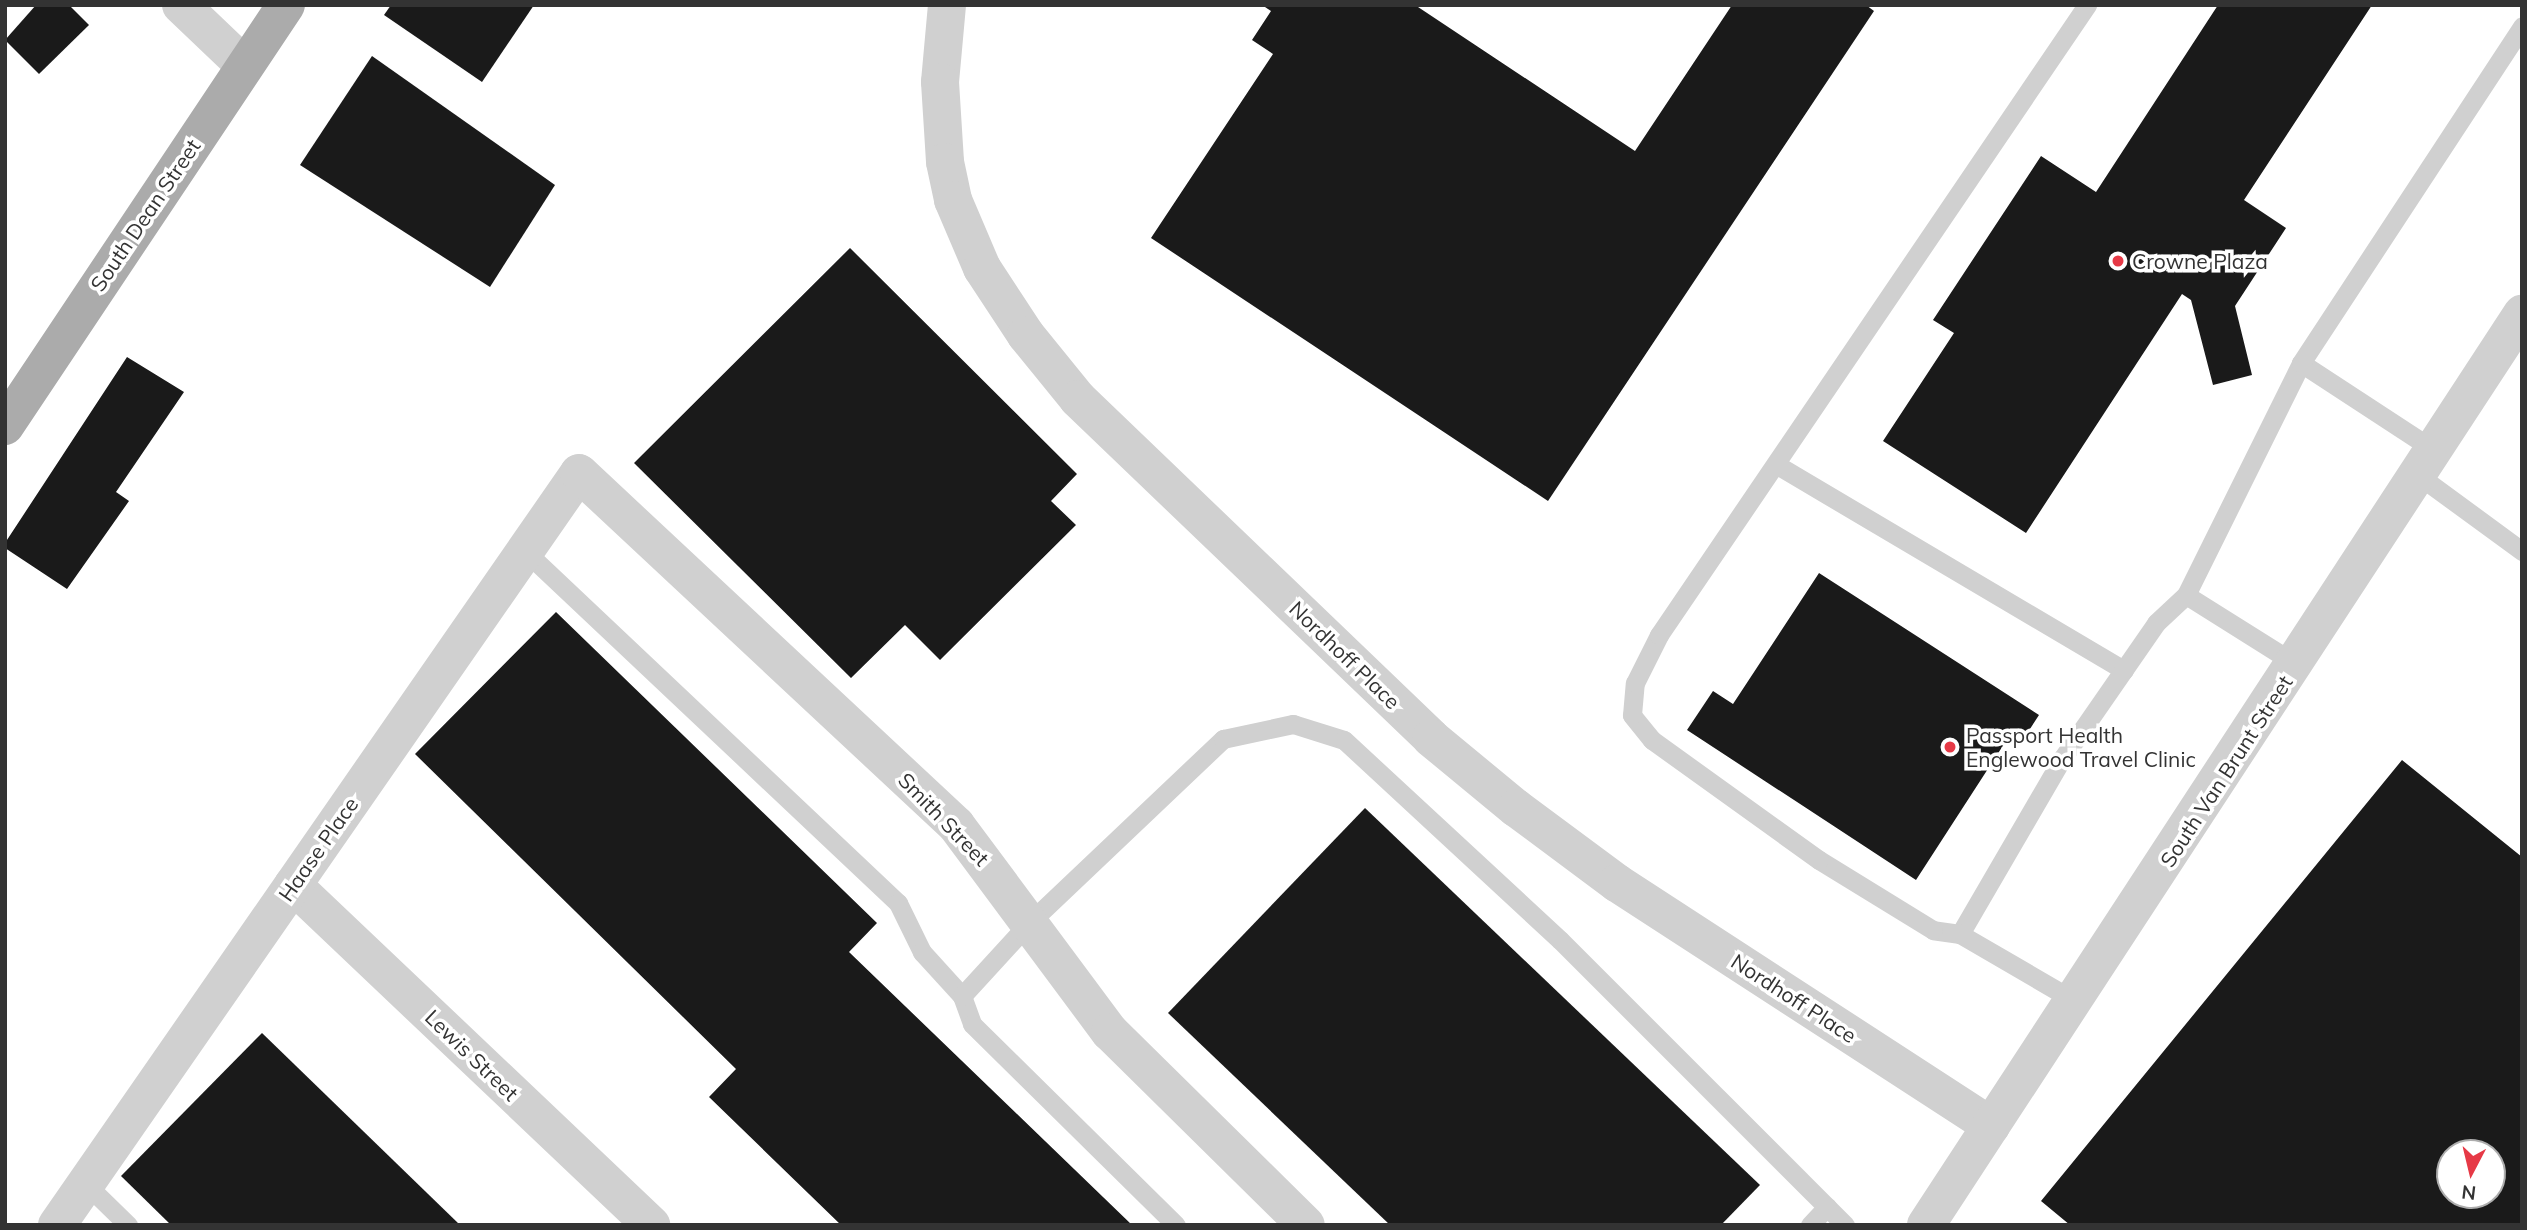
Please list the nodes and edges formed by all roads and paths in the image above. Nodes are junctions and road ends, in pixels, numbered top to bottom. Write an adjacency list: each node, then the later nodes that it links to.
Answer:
1 (181, 5): 6 (street)
2 (286, 5): 6 (main road, South Dean Street)
3 (947, 5): 23 (street, Nordhoff Place)
4 (2087, 5): 11 (lane)
5 (2522, 26): 8 (lane)
6 (245, 66): 9 (main road, South Dean Street)
7 (2522, 314): 10 (street, South Van Brunt Street)
8 (2301, 363): 10 (lane); 15 (lane)
9 (5, 426)
10 (2426, 462): 14 (lane); 16 (street, South Van Brunt Street)
11 (1777, 465): 17 (lane); 20 (lane)
12 (579, 473): 13 (street, Haase Place); 19 (street, Smith Street)
13 (525, 551): 18 (street, Haase Place); 21 (lane)
14 (2522, 551)
15 (2186, 595): 16 (lane); 17 (lane)
16 (2296, 664): 22 (street, South Van Brunt Street)
17 (2124, 670): 20 (lane)
18 (293, 885): 24 (street, Haase Place); 28 (street, Lewis Street)
19 (1028, 924): 21 (lane); 25 (lane); 30 (street, Smith Street)
20 (1960, 934): 22 (lane)
21 (962, 996): 29 (lane)
22 (2075, 1001): 23 (street, South Van Brunt Street)
23 (1991, 1126): 33 (street, South Van Brunt Street)
24 (86, 1184): 26 (street, Haase Place); 27 (lane)
25 (1827, 1207): 31 (lane); 32 (lane)
26 (57, 1225)
27 (128, 1225)
28 (651, 1225)
29 (1176, 1225)
30 (1306, 1225)
31 (1810, 1225)
32 (1845, 1225)
33 (1926, 1225)

